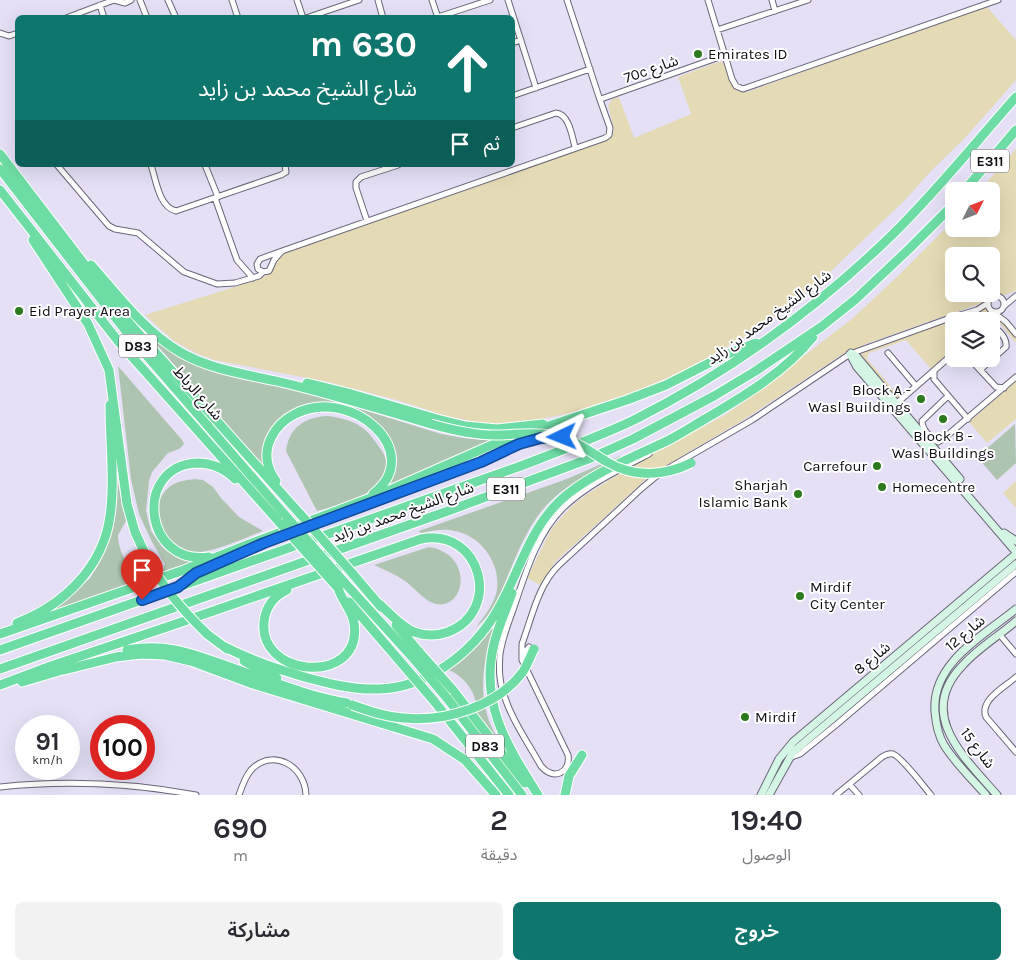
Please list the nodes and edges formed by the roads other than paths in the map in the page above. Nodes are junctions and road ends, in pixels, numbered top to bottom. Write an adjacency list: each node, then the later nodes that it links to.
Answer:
1 (114, 0): 2 (street); 17 (street)
2 (131, 0)
3 (140, 0): 21 (street)
4 (168, 0): 22 (street)
5 (232, 0): 23 (street)
6 (297, 0): 24 (street)
7 (359, 0): 25 (street)
8 (378, 0): 26 (street)
9 (432, 0): 27 (street)
10 (490, 0): 28 (street)
11 (508, 0): 29 (street)
12 (567, 0): 37 (street)
13 (708, 0): 31 (street)
14 (772, 0): 18 (street)
15 (808, 0): 18 (street)
16 (992, 1): 36 (street)
17 (99, 6): 19 (street); 20 (street)
18 (775, 11): 31 (street)
19 (74, 15)
20 (102, 15)
21 (146, 15)
22 (175, 15)
23 (237, 15)
24 (304, 15)
25 (314, 15)
26 (382, 15)
27 (437, 15)
28 (444, 15)
29 (513, 15)
30 (515, 22): 34 (street)
31 (717, 30): 36 (street)
32 (0, 33): 33 (street)
33 (15, 35)
34 (521, 40): 35 (street); 38 (street)
35 (515, 42)
36 (726, 56): 41 (street, 70c شارع)
37 (590, 70): 38 (street); 41 (street)
38 (536, 88): 39 (street)
39 (515, 95)
40 (1016, 97): 72 (highway, شارع الشيخ محمد بن زايد / E311)
41 (600, 98): 44 (street)
42 (515, 127): 44 (street)
43 (1016, 130): 52 (highway, E311)
44 (575, 147): 57 (street)
45 (0, 154): 58 (highway)
46 (59, 167): 61 (street)
47 (152, 167): 54 (street)
48 (206, 167): 54 (street)
49 (286, 167): 54 (street)
50 (392, 167): 57 (street)
51 (0, 169): 114 (highway, شارع الرباط / D83, bridge)
52 (972, 182)
53 (0, 190): 56 (highway, شارع الرباط / D83)
54 (217, 197): 61 (street)
55 (945, 213): 69 (highway, شارع الشيخ محمد بن زايد / E311)
56 (21, 218): 79 (highway); 99 (highway, شارع الرباط / D83)
57 (367, 220): 59 (street)
58 (53, 224): 82 (highway); 101 (highway)
59 (282, 250): 60 (street); 60 (street)
60 (263, 272): 61 (street)
61 (253, 278)
62 (1000, 296): 63 (street)
63 (1015, 296): 66 (street)
64 (1000, 297): 66 (street)
65 (988, 303): 67 (street); 74 (street)
66 (1004, 306): 67 (street); 68 (street)
67 (993, 311): 68 (street)
68 (1009, 325): 71 (street)
69 (821, 327): 95 (highway); 130 (highway, شارع الشيخ محمد بن زايد / E311)
70 (1000, 333): 73 (street)
71 (1016, 334)
72 (766, 340): 91 (highway); 115 (highway, شارع الشيخ محمد بن زايد / E311)
73 (1000, 352)
74 (850, 353): 89 (street); 90 (street); 135 (street)
75 (888, 353): 84 (street)
76 (945, 361): 81 (street)
77 (977, 367): 80 (street)
78 (983, 367): 80 (street)
79 (109, 370): 120 (highway); 124 (highway, bridge)
80 (980, 370): 85 (street)
81 (934, 371): 84 (street); 87 (street)
82 (245, 374): 91 (highway); 94 (highway, bridge)
83 (1016, 377): 86 (street)
84 (916, 386): 90 (street)
85 (996, 387): 86 (street); 88 (street)
86 (1004, 388): 88 (street)
87 (948, 396): 92 (street); 92 (street)
88 (995, 396): 92 (street)
89 (888, 402): 93 (street); 96 (street)
90 (897, 403): 93 (street)
91 (572, 419): 100 (highway)
92 (968, 419)
93 (918, 430): 98 (street)
94 (556, 436): 97 (highway, bridge); 115 (highway, bridge)
95 (670, 439): 107 (highway); 135 (street)
96 (932, 455): 98 (street); 102 (street)
97 (692, 462)
98 (955, 474): 102 (street)
99 (256, 495): 104 (highway); 114 (highway, شارع الرباط / D83, bridge)
100 (357, 503): 101 (highway); 104 (highway)
101 (301, 515): 116 (highway, bridge)
102 (1003, 535): 103 (street); 105 (street); 106 (street); 109 (street)
103 (1016, 541)
104 (252, 543): 122 (highway)
105 (1016, 547)
106 (1016, 553): 109 (street, شارع 8)
107 (524, 554): 124 (highway); 150 (highway)
108 (1016, 560): 113 (street)
109 (1005, 564): 118 (street, شارع 8)
110 (1016, 564): 113 (street, شارع 8)
111 (1016, 572): 139 (street)
112 (302, 580): 114 (highway); 116 (highway); 133 (highway)
113 (994, 583): 121 (street, شارع 8)
114 (341, 585): 128 (highway); 147 (highway, D83, bridge)
115 (178, 587): 126 (highway, شارع الشيخ محمد بن زايد / E311)
116 (378, 603): 128 (highway)
117 (1016, 609): 136 (street, شارع 12)
118 (950, 610): 121 (street); 151 (street, شارع 8)
119 (1016, 621): 123 (street, شارع 12)
120 (0, 629)
121 (940, 629): 139 (street, شارع 8)
122 (0, 634)
123 (1000, 635): 127 (street); 129 (street, شارع 12)
124 (223, 646): 134 (highway)
125 (532, 648): 134 (highway, bridge); 135 (street)
126 (0, 650)
127 (1016, 654)
128 (417, 656): 148 (highway, D83, bridge); 149 (highway, bridge)
129 (966, 661): 157 (street, شارع 15)
130 (0, 669)
131 (64, 670): 133 (highway); 134 (highway); 146 (highway)
132 (1016, 677): 137 (street)
133 (0, 687)
134 (350, 704)
135 (550, 716)
136 (943, 743): 156 (street, شارع 15)
137 (1016, 752)
138 (582, 755): 142 (highway)
139 (788, 758): 152 (street, شارع 8)
140 (849, 784): 153 (street); 154 (street); 155 (street)
141 (0, 787): 143 (street)
142 (565, 792)
143 (196, 795)
144 (240, 795): 145 (street)
145 (306, 795)
146 (496, 795)
147 (509, 795)
148 (522, 795)
149 (534, 795)
150 (538, 795)
151 (761, 795)
152 (769, 795)
153 (836, 795)
154 (859, 795)
155 (931, 795)
156 (986, 795)
157 (998, 795)

